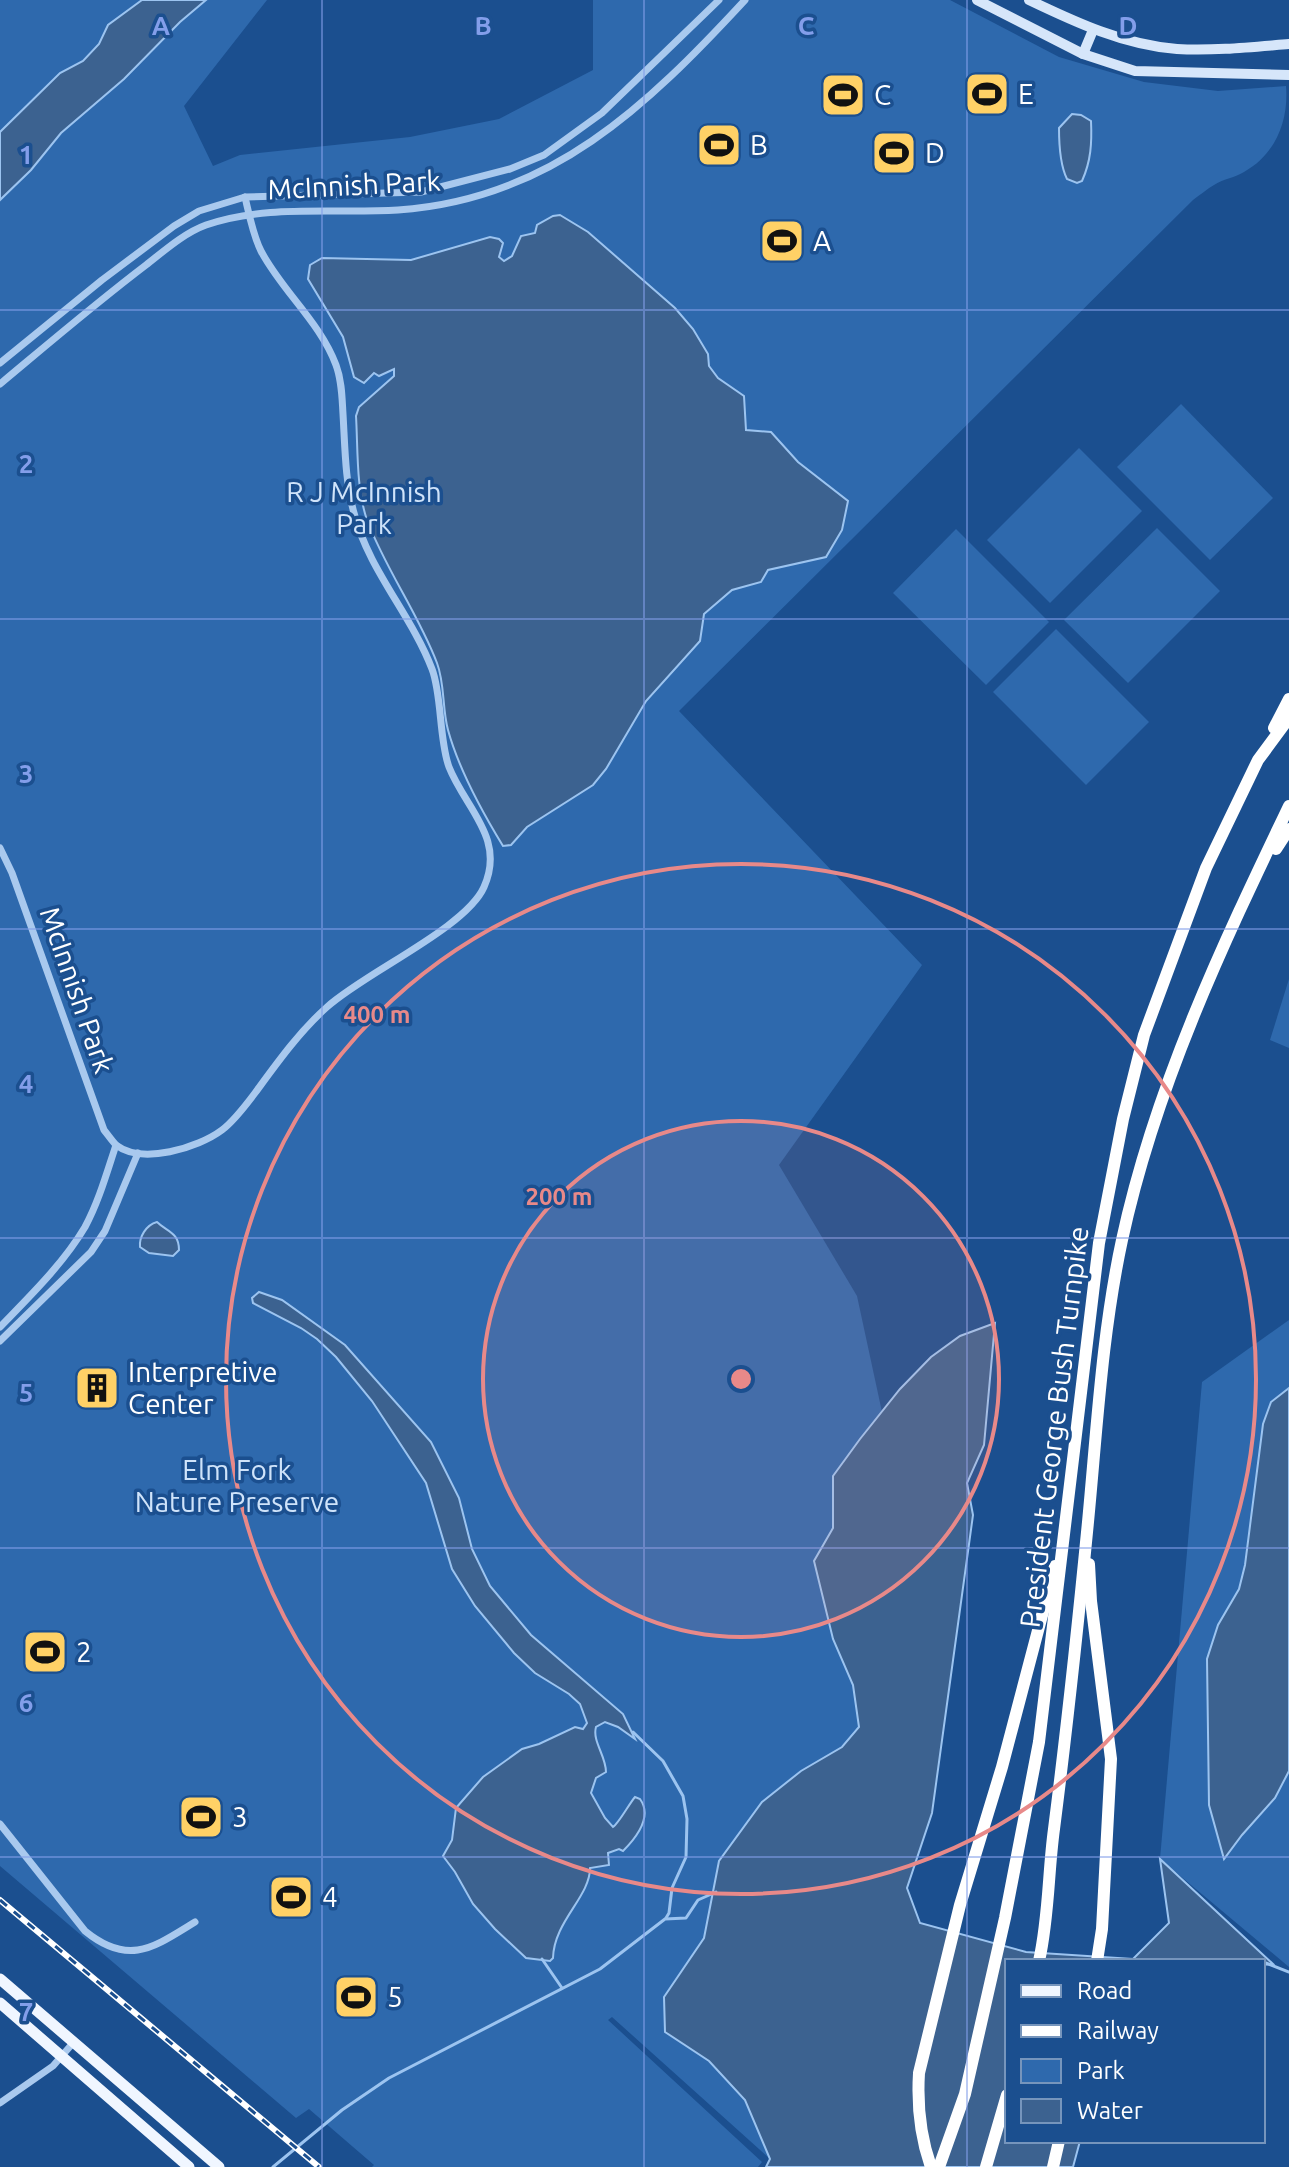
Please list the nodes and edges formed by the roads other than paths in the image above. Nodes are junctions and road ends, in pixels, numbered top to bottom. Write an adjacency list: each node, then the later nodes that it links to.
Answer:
1 (719, 0): 9 (street, McInnish Park)
2 (745, 0): 10 (street, McInnish Park)
3 (977, 0): 7 (main road)
4 (1029, 0): 5 (main road)
5 (1093, 30): 6 (main road); 7 (main road)
6 (1289, 44)
7 (1083, 54): 8 (main road)
8 (1289, 75)
9 (245, 197): 10 (street); 11 (street, McInnish Park)
10 (249, 213): 12 (street, McInnish Park); 21 (street)
11 (0, 363)
12 (0, 384)
13 (1289, 699): 15 (highway)
14 (1289, 718): 15 (highway, President George Bush Turnpike)
15 (1258, 760): 24 (highway, President George Bush Turnpike)
16 (1289, 806): 19 (highway, President George Bush Turnpike)
17 (1289, 829): 19 (highway)
18 (0, 848): 20 (street, McInnish Park)
19 (1250, 889): 25 (highway, President George Bush Turnpike)
20 (116, 1145): 21 (street); 22 (street)
21 (138, 1153): 23 (street)
22 (0, 1327)
23 (0, 1341)
24 (1068, 1518): 39 (highway); 40 (highway, President George Bush Turnpike)
25 (1087, 1525): 28 (highway, President George Bush Turnpike); 29 (highway)
26 (0, 1824): 27 (street)
27 (195, 1922)
28 (1039, 1959)
29 (1097, 1959)
30 (0, 1979): 32 (main road)
31 (0, 2003): 33 (main road)
32 (73, 2043): 33 (street); 37 (main road)
33 (62, 2057): 35 (street); 38 (main road)
34 (1005, 2102): 41 (highway)
35 (0, 2103)
36 (1059, 2143): 42 (highway)
37 (217, 2165)
38 (189, 2167)
39 (931, 2167)
40 (939, 2167)
41 (986, 2167)
42 (1053, 2167)

